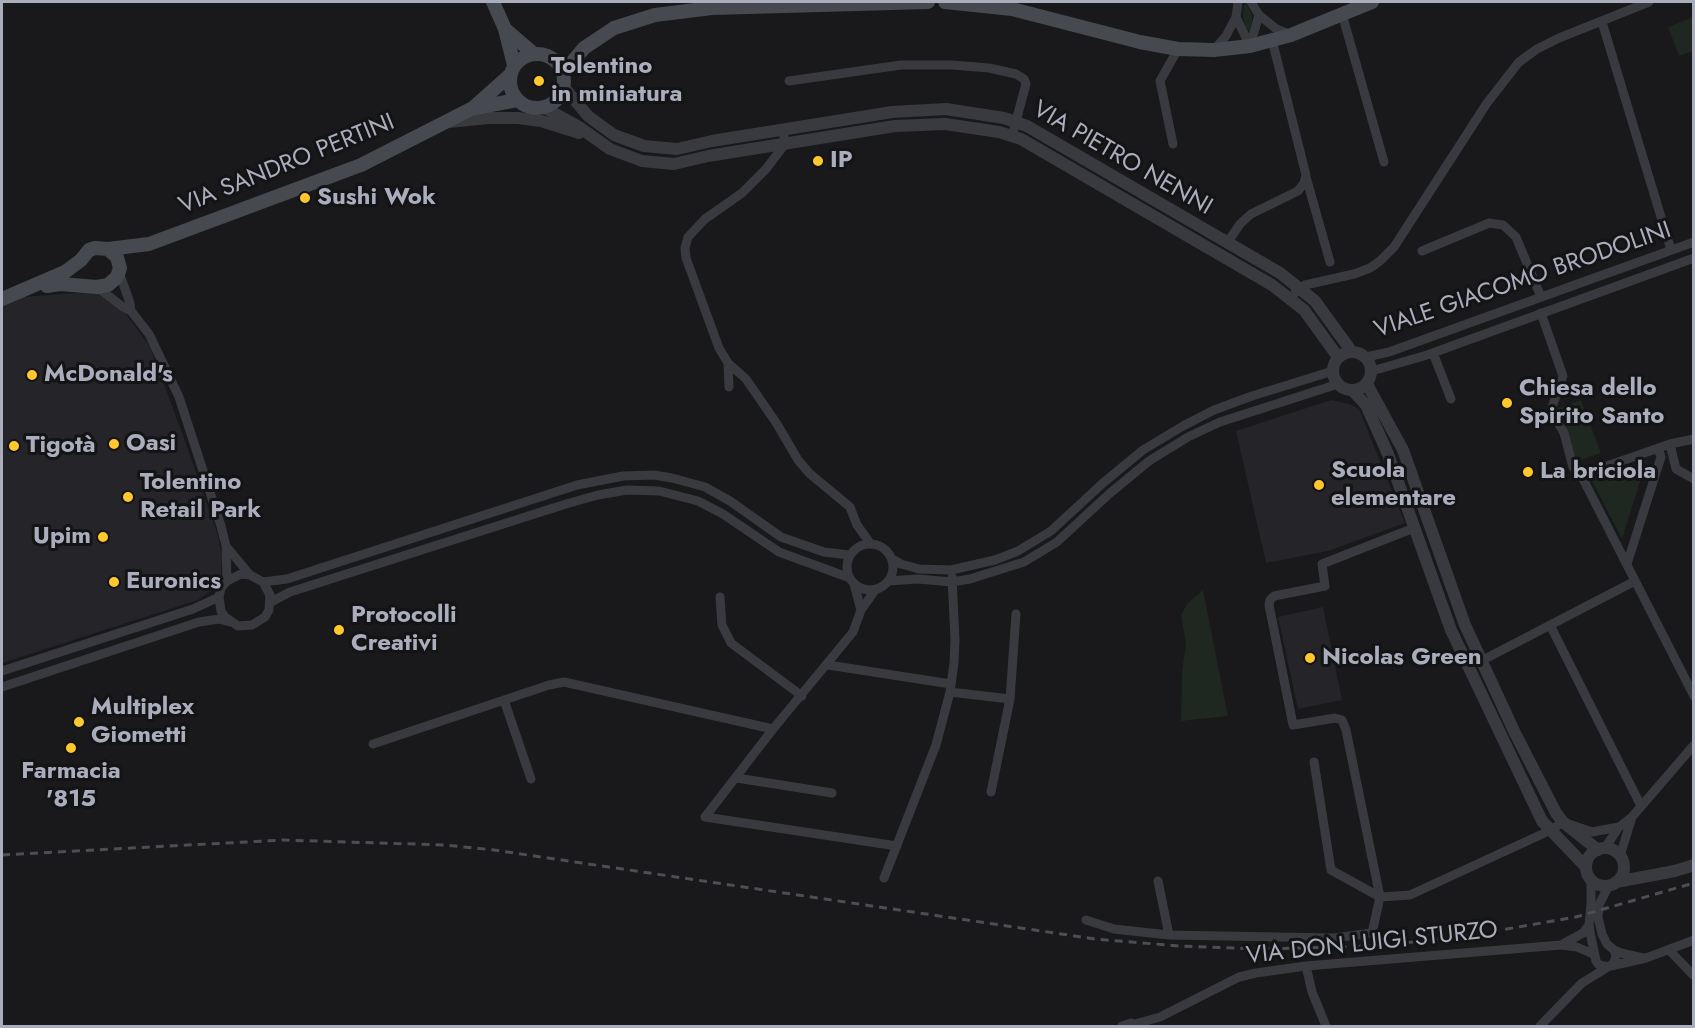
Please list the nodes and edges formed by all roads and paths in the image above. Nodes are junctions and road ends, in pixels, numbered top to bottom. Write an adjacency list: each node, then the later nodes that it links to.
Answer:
1 (494, 2): 12 (main road)
2 (928, 2): 16 (main road)
3 (945, 2): 17 (main road)
4 (1238, 2): 10 (street)
5 (1251, 2): 9 (street)
6 (1372, 2): 8 (main road)
7 (1649, 2): 11 (street)
8 (1342, 14): 13 (main road); 36 (street)
9 (1259, 15): 13 (street); 15 (street)
10 (1236, 17): 15 (street); 18 (street)
11 (1602, 22): 42 (street); 49 (street)
12 (505, 29): 19 (main road); 21 (main road)
13 (1291, 35): 14 (main road)
14 (1272, 40): 15 (main road); 37 (street)
15 (1250, 46): 18 (main road)
16 (584, 48): 20 (main road); 22 (main road)
17 (1179, 49): 18 (main road); 34 (street)
18 (1214, 51)
19 (534, 54): 20 (main road); 21 (main road)
20 (549, 57): 22 (main road)
21 (512, 70): 24 (main road); 26 (main road, VIA SANDRO PERTINI)
22 (563, 80): 25 (main road); 32 (street, VIA PIETRO NENNI)
23 (789, 81): 28 (street)
24 (517, 100): 25 (main road); 26 (main road, VIA SANDRO PERTINI)
25 (543, 107): 31 (street, VIA PIETRO NENNI)
26 (473, 108): 27 (main road, VIA SANDRO PERTINI)
27 (444, 122): 31 (street); 40 (main road, VIA SANDRO PERTINI)
28 (1017, 122): 29 (street, VIA PIETRO NENNI); 30 (street); 39 (street, VIA PIETRO NENNI)
29 (783, 130): 32 (street, VIA PIETRO NENNI); 33 (street)
30 (1012, 136): 33 (street, VIA PIETRO NENNI); 53 (street, VIA PIETRO NENNI)
31 (598, 140): 35 (street, VIA PIETRO NENNI)
32 (716, 141): 35 (street)
33 (785, 144): 35 (street, VIA PIETRO NENNI); 60 (street)
34 (1173, 144)
35 (718, 155)
36 (1383, 162)
37 (1306, 175): 39 (street); 46 (street)
38 (1694, 242): 42 (street, VIALE GIACOMO BRODOLINI)
39 (1227, 243): 49 (street, VIA PIETRO NENNI)
40 (148, 244): 41 (main road, VIA SANDRO PERTINI); 47 (main road, VIA SANDRO PERTINI)
41 (108, 249): 45 (main road, VIA SANDRO PERTINI); 47 (main road)
42 (1671, 250): 51 (street, VIALE GIACOMO BRODOLINI)
43 (1422, 251): 51 (street)
44 (1694, 258): 55 (street, VIALE GIACOMO BRODOLINI)
45 (81, 260): 48 (main road); 50 (main road, VIA SANDRO PERTINI)
46 (1330, 262)
47 (119, 270): 48 (main road, VIA SANDRO PERTINI); 54 (street)
48 (94, 286): 50 (main road, VIA SANDRO PERTINI); 54 (street)
49 (1301, 288): 53 (street); 56 (street, VIA PIETRO NENNI)
50 (24, 291): 52 (main road, VIA SANDRO PERTINI)
51 (1541, 297): 59 (street, VIALE GIACOMO BRODOLINI)
52 (2, 299)
53 (1291, 299): 58 (street, VIA PIETRO NENNI)
54 (131, 311): 78 (street)
55 (1541, 313): 57 (street, VIALE GIACOMO BRODOLINI); 73 (street)
56 (1352, 352): 58 (street); 59 (street)
57 (1432, 353): 62 (street, VIALE GIACOMO BRODOLINI); 68 (street)
58 (1338, 357): 61 (street)
59 (1366, 357): 62 (street)
60 (728, 363): 65 (street); 75 (street)
61 (1333, 371): 63 (street); 67 (street)
62 (1372, 371): 64 (street)
63 (1338, 384): 66 (street); 69 (street)
64 (1366, 384): 66 (street); 81 (street)
65 (729, 387)
66 (1352, 390): 76 (street)
67 (1252, 396): 69 (street); 84 (street)
68 (1451, 399)
69 (1257, 409): 91 (street)
70 (1694, 439): 71 (street)
71 (1670, 444): 72 (street); 74 (street)
72 (1658, 448): 73 (street); 82 (street)
73 (1581, 475): 82 (street)
74 (1694, 479)
75 (857, 525): 77 (street); 79 (street)
76 (1414, 528): 83 (street); 132 (street)
77 (870, 543): 79 (street); 80 (street)
78 (226, 546): 85 (street); 86 (street)
79 (851, 553): 87 (street); 90 (street)
80 (892, 559): 84 (street); 88 (street)
81 (1443, 562): 83 (street); 100 (street)
82 (1627, 564): 89 (street)
83 (1428, 566): 121 (street)
84 (951, 570): 91 (street)
85 (249, 575): 86 (street); 90 (street)
86 (227, 581): 93 (street)
87 (852, 581): 92 (street); 95 (street); 96 (street)
88 (888, 581): 91 (street); 92 (street)
89 (1635, 581): 99 (street); 106 (street)
90 (263, 582): 95 (street)
91 (952, 582): 104 (street)
92 (876, 589): 96 (street)
93 (219, 597): 98 (street); 102 (street)
94 (720, 597): 105 (street)
95 (271, 602): 98 (street)
96 (861, 610): 101 (street)
97 (1016, 614): 107 (street)
98 (230, 622): 103 (street)
99 (1550, 625): 100 (street); 117 (street)
100 (1481, 661): 119 (street)
101 (828, 664): 104 (street); 105 (street)
102 (2, 671)
103 (2, 687)
104 (950, 688): 107 (street); 122 (street)
105 (801, 696): 109 (street)
106 (1694, 696)
107 (1010, 699): 115 (street)
108 (504, 700): 109 (street); 110 (street); 113 (street)
109 (773, 729): 114 (street)
110 (373, 744)
111 (1694, 745): 117 (street)
112 (1314, 762): 132 (street)
113 (531, 778)
114 (737, 778): 116 (street); 122 (street)
115 (991, 792)
116 (832, 793)
117 (1641, 806): 118 (street)
118 (1632, 817): 120 (street); 124 (street)
119 (1563, 822): 120 (street); 121 (street); 123 (street)
120 (1619, 827): 123 (street)
121 (1551, 830): 126 (street); 132 (street)
122 (897, 846): 128 (street)
123 (1601, 849): 124 (street); 126 (street)
124 (1621, 860): 127 (street); 131 (street)
125 (1694, 865): 127 (street)
126 (1586, 867): 129 (street)
127 (1644, 877): 131 (street)
128 (884, 878)
129 (1591, 880): 131 (street); 134 (street)
130 (1158, 881): 135 (street)
131 (1613, 884): 138 (street)
132 (1380, 897): 135 (street)
133 (1086, 920): 135 (street)
134 (1589, 925): 137 (street, VIA DON LUIGI STURZO); 140 (street)
135 (1168, 935)
136 (1694, 940): 139 (street)
137 (1561, 945): 140 (street, VIA DON LUIGI STURZO); 142 (street, VIA DON LUIGI STURZO)
138 (1614, 950): 141 (street); 143 (street)
139 (1669, 950): 141 (street); 144 (street)
140 (1595, 955): 143 (street)
141 (1646, 958): 143 (street)
142 (1306, 966): 145 (street, VIA DON LUIGI STURZO); 149 (street)
143 (1609, 967): 150 (street)
144 (1694, 976)
145 (1160, 1017): 146 (street, VIA DON LUIGI STURZO); 148 (street, VIA DON LUIGI STURZO)
146 (1137, 1025): 147 (street, VIA DON LUIGI STURZO)
147 (1122, 1026)
148 (1150, 1026)
149 (1326, 1026)
150 (1540, 1026)

